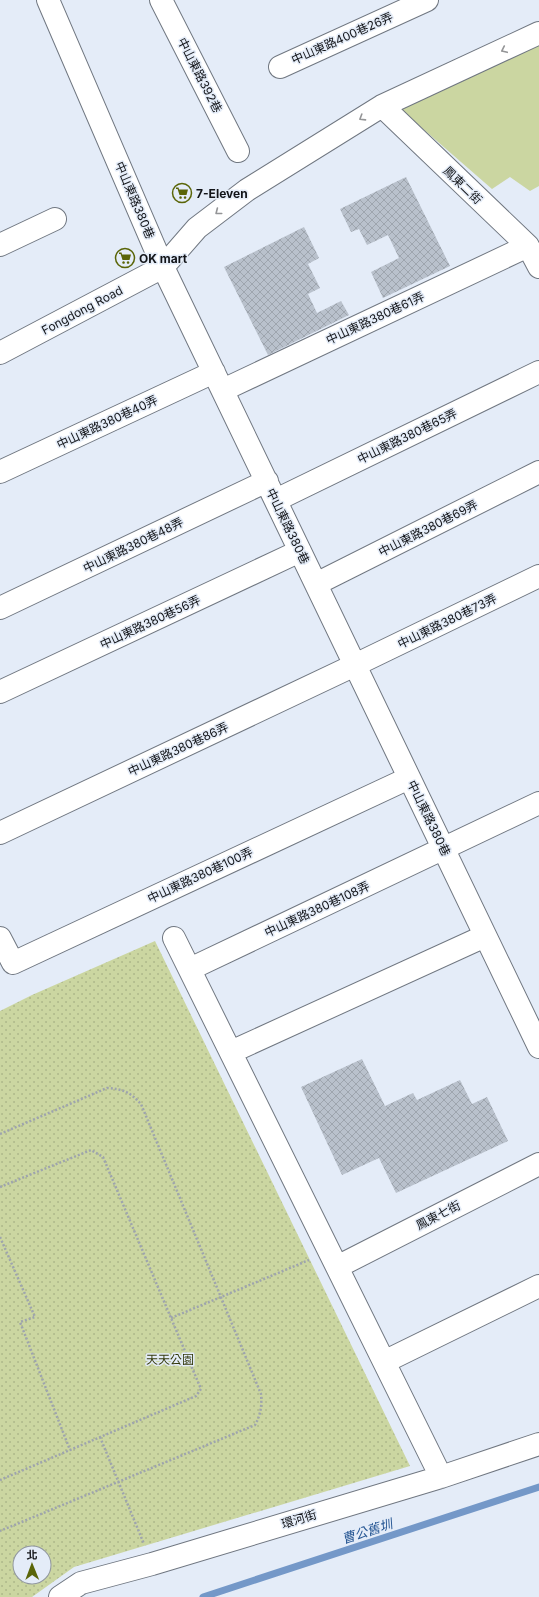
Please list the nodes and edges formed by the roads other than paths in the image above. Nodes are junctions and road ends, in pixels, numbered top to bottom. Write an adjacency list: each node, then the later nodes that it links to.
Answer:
1 (48, 0): 11 (street, 中山東路380巷)
2 (161, 0): 7 (street, 中山東路392巷)
3 (427, 0): 5 (street, 中山東路400巷26弄)
4 (539, 33): 6 (street, one-way to 6)
5 (280, 67)
6 (382, 106): 10 (street, 鳳東二街); 11 (street, one-way to 11)
7 (238, 151)
8 (55, 219): 9 (street)
9 (0, 246)
10 (528, 246): 12 (street, 鳳東二街); 15 (street, 中山東路380巷61弄)
11 (164, 267): 13 (street, Fongdong Road); 15 (street, 中山東路380巷)
12 (539, 268)
13 (0, 353)
14 (539, 372): 19 (street, 中山東路380巷65弄)
15 (218, 381): 16 (street, 中山東路380巷40弄); 18 (street, 中山東路380巷)
16 (0, 472)
17 (539, 472): 22 (street, 中山東路380巷69弄)
18 (267, 481): 19 (street, 中山東路380巷); 23 (street, 中山東路380巷48弄)
19 (276, 500): 20 (street, 中山東路380巷)
20 (300, 551): 22 (street, 中山東路380巷); 25 (street, 中山東路380巷56弄)
21 (539, 576): 24 (street, 中山東路380巷73弄)
22 (316, 584): 24 (street, 中山東路380巷)
23 (0, 608)
24 (355, 666): 26 (street, 中山東路380巷); 28 (street, 中山東路380巷86弄)
25 (0, 692)
26 (409, 778): 29 (street, 中山東路380巷); 32 (street, 中山東路380巷100弄)
27 (539, 803): 29 (street, 中山東路380巷108弄)
28 (0, 833)
29 (444, 849): 30 (street, 中山東路380巷); 33 (street, 中山東路380巷108弄)
30 (485, 936): 34 (street, 中山東路380巷); 35 (street)
31 (174, 938): 33 (street)
32 (1, 940)
33 (190, 969): 35 (street)
34 (539, 1047)
35 (231, 1052): 37 (street)
36 (539, 1164): 37 (street, 鳳東七街)
37 (333, 1259): 39 (street)
38 (539, 1286): 39 (street)
39 (384, 1362): 41 (street)
40 (539, 1444): 41 (street, 環河街)
41 (441, 1477): 42 (street, 環河街)
42 (60, 1597)

